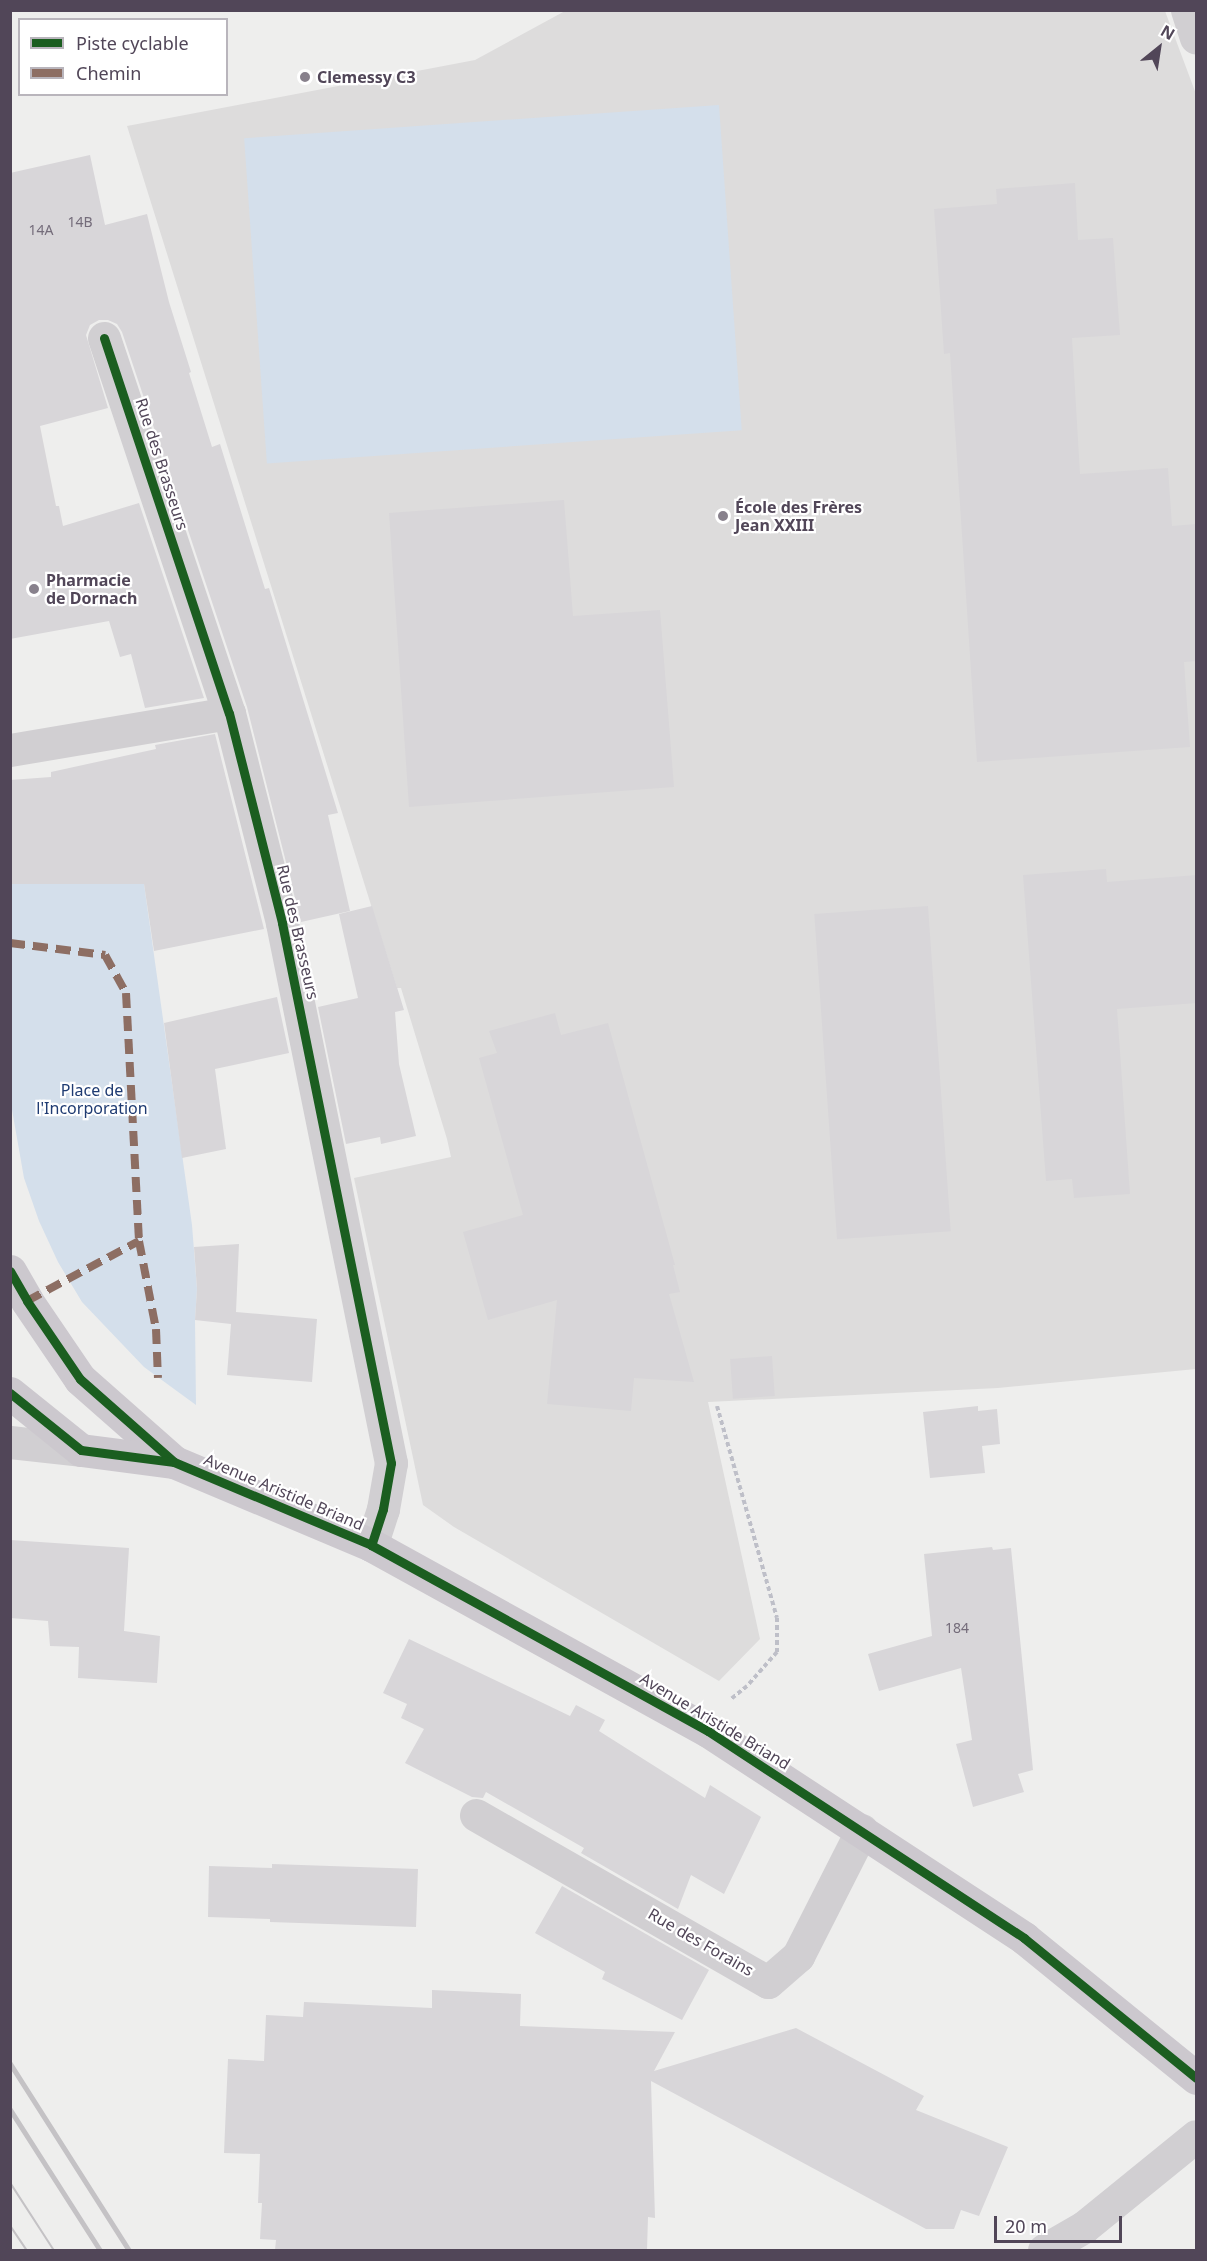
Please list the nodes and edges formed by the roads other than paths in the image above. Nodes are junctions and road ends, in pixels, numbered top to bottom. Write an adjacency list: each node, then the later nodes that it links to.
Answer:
1 (1187, 10): 2 (street)
2 (1197, 38)
3 (104, 338): 4 (street, Rue des Brasseurs)
4 (229, 713): 5 (street); 11 (street, Rue des Brasseurs)
5 (10, 750)
6 (10, 1271): 10 (main road, Avenue Aristide Briand)
7 (10, 1394): 9 (main road)
8 (10, 1442): 9 (street)
9 (81, 1450): 10 (main road, Avenue Aristide Briand)
10 (174, 1462): 11 (main road, Avenue Aristide Briand)
11 (371, 1545): 13 (main road, Avenue Aristide Briand)
12 (476, 1815): 13 (street, Rue des Forains)
13 (862, 1830): 14 (main road, Avenue Aristide Briand)
14 (1197, 2078)
15 (1197, 2136): 16 (street)
16 (1044, 2250)

